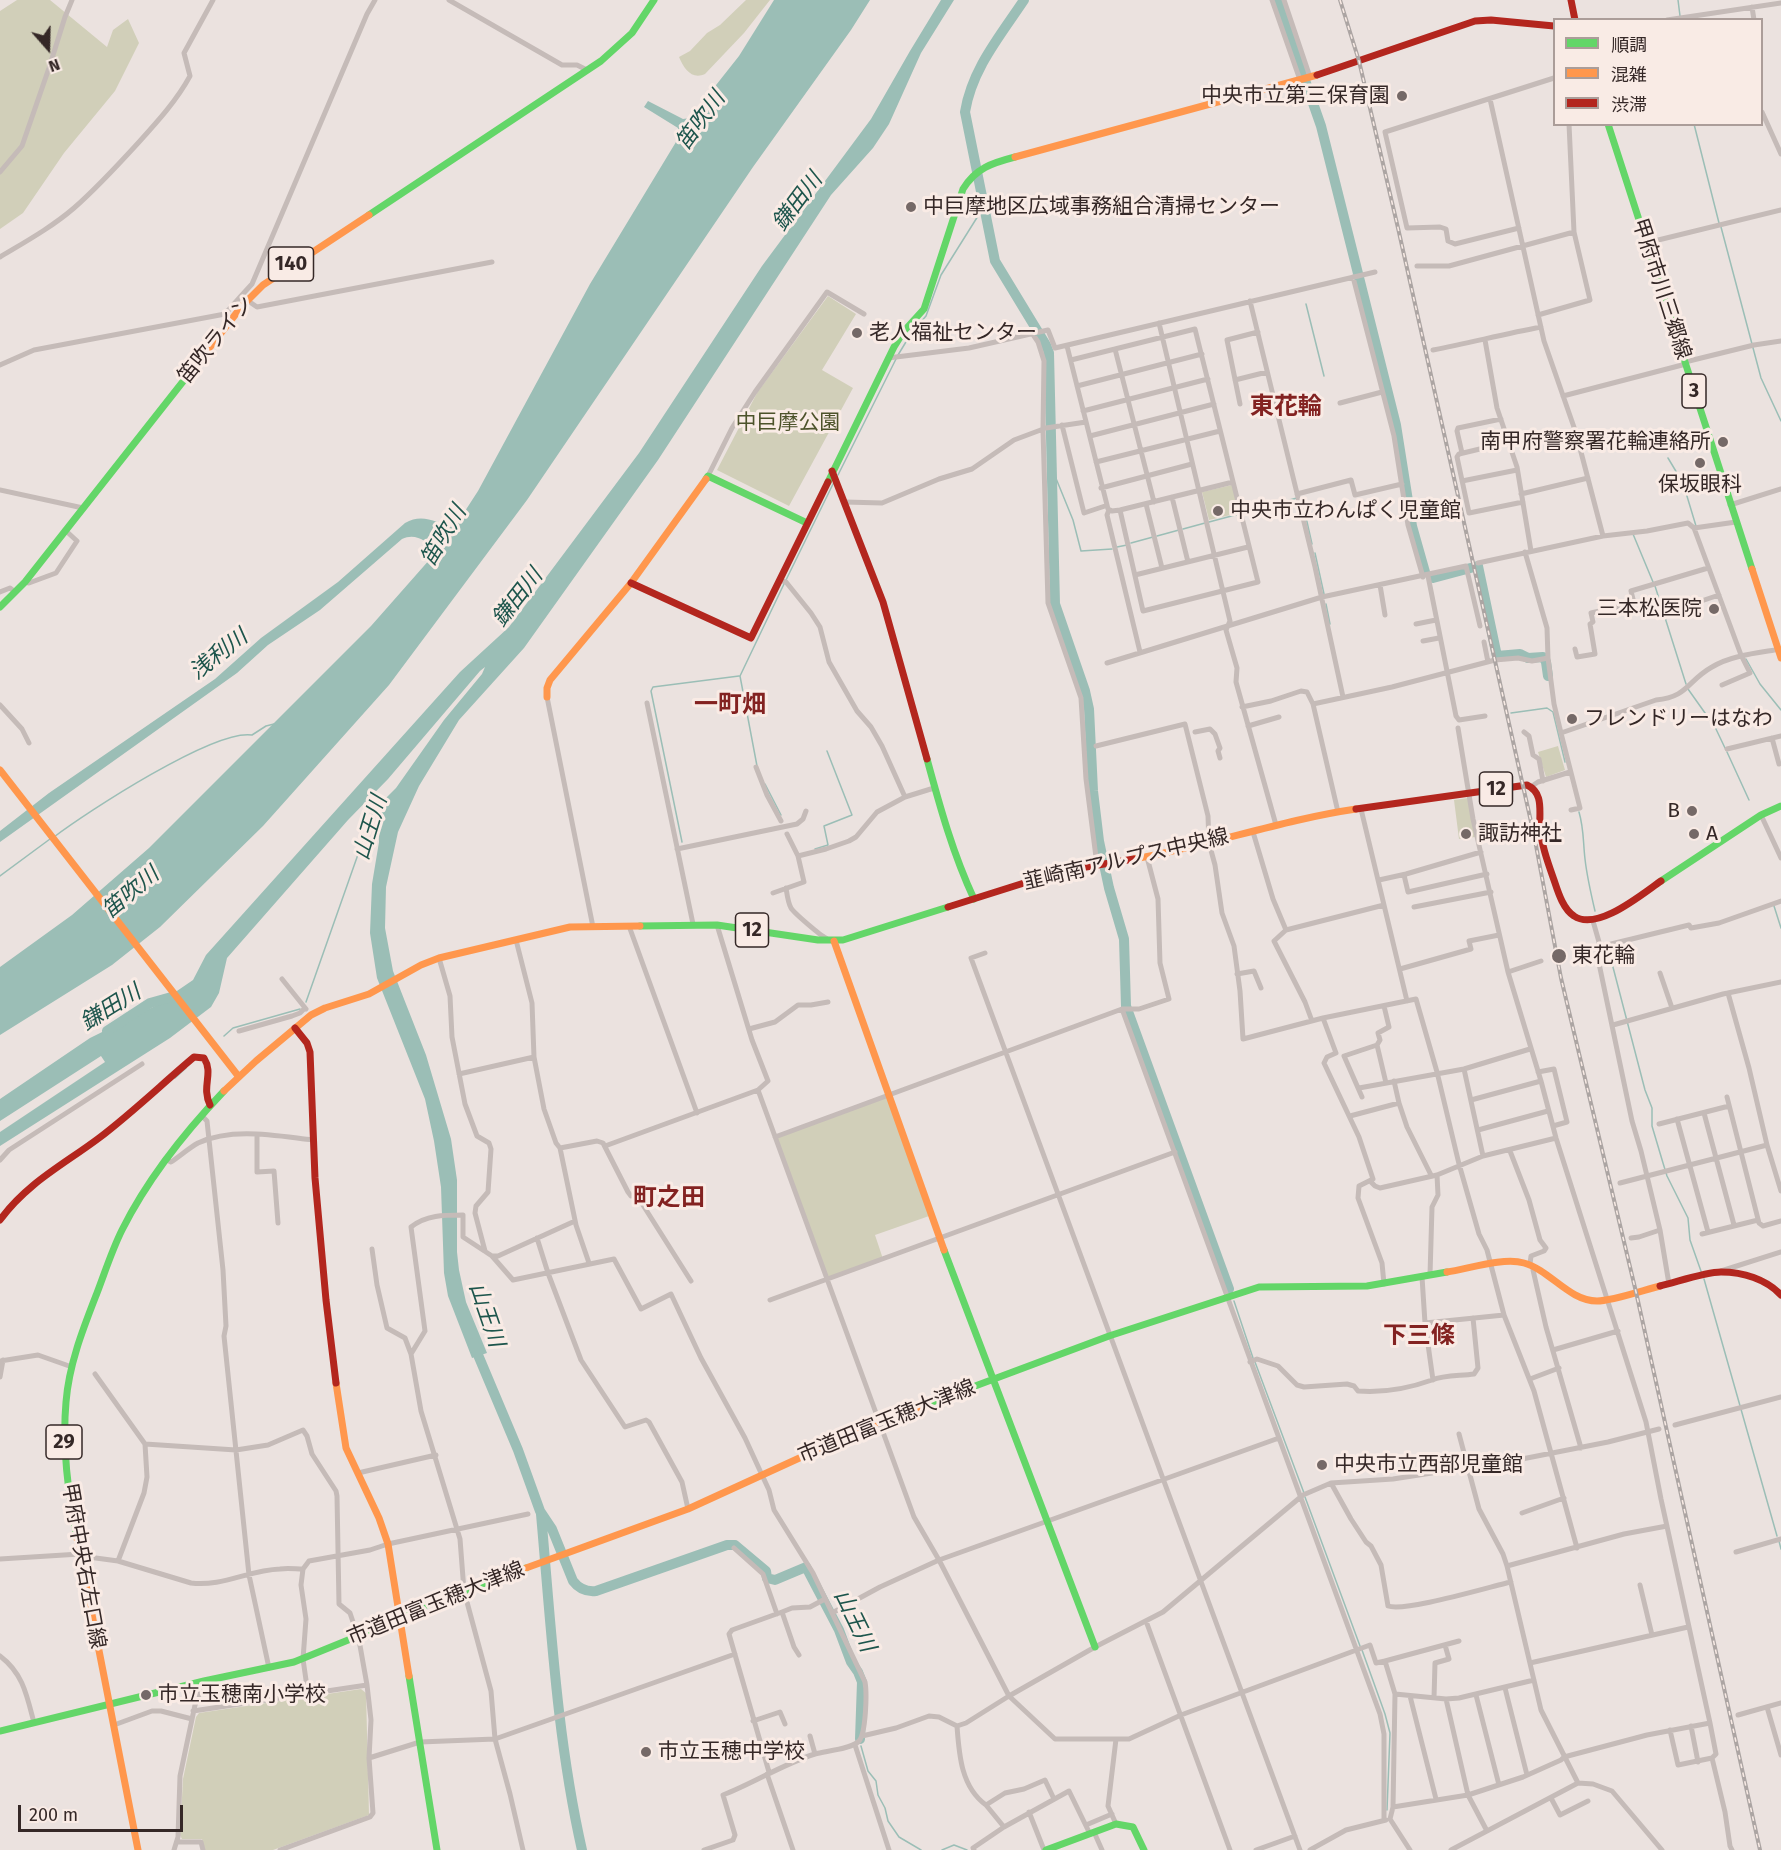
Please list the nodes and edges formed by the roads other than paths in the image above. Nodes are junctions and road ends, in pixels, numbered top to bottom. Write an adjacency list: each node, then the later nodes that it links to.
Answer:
1 (72, 0): 25 (street)
2 (213, 0): 31 (street)
3 (375, 0): 36 (street)
4 (449, 0): 17 (street)
5 (654, 0): 17 (main road, 笛吹ライン / 140)
6 (1272, 0): 19 (street)
7 (1284, 0): 19 (street)
8 (1571, 0): 11 (main road)
9 (1781, 3): 10 (street)
10 (1752, 7): 14 (street); 15 (street)
11 (1573, 9): 12 (street); 13 (main road)
12 (1570, 18)
13 (1575, 18)
14 (1676, 18)
15 (1754, 18)
16 (1552, 25): 19 (main road)
17 (587, 70): 36 (main road, 笛吹ライン / 140)
18 (1553, 78): 20 (street)
19 (1305, 79): 51 (main road)
20 (1490, 99): 27 (street); 27 (street)
21 (1763, 116): 24 (street)
22 (1569, 126): 28 (street)
23 (1609, 126): 29 (main road, 甲府市川三郷線 / 3)
24 (1781, 154)
25 (0, 172)
26 (1781, 210): 29 (street)
27 (1519, 228): 30 (street)
28 (1574, 232): 30 (street); 39 (street)
29 (1646, 243): 54 (main road, 甲府市川三郷線 / 3)
30 (1524, 247): 33 (street); 39 (street)
31 (0, 257)
32 (492, 262): 36 (street)
33 (1417, 266)
34 (1376, 272): 35 (street)
35 (1354, 277): 37 (street); 62 (street)
36 (244, 298): 55 (street); 103 (main road, 笛吹ライン / 140)
37 (1250, 301): 40 (street); 43 (street)
38 (864, 314): 85 (street)
39 (1538, 315): 41 (street)
40 (1158, 323): 44 (street); 47 (street)
41 (1541, 327): 45 (street); 63 (street)
42 (1036, 332): 47 (street); 51 (street); 74 (street)
43 (1258, 332): 56 (street); 59 (street)
44 (1162, 338): 48 (street); 50 (street); 53 (street)
45 (1485, 340): 49 (street); 70 (street)
46 (1781, 341): 54 (street)
47 (1067, 346): 52 (street)
48 (1115, 349): 52 (street); 57 (street)
49 (1432, 350)
50 (1202, 354): 53 (street); 58 (street)
51 (888, 358): 84 (main road)
52 (1071, 360): 60 (street)
53 (1168, 363): 57 (street); 61 (street)
54 (1685, 363): 63 (street); 102 (main road, 甲府市川三郷線 / 3)
55 (0, 365)
56 (1267, 372): 59 (street); 96 (street)
57 (1121, 374): 60 (street); 64 (street)
58 (1208, 379): 61 (street); 66 (street)
59 (1235, 380): 67 (street)
60 (1077, 386): 68 (street)
61 (1174, 388): 64 (street); 69 (street)
62 (1382, 392): 65 (street); 90 (street)
63 (1563, 396): 87 (street)
64 (1128, 400): 68 (street); 73 (street)
65 (1340, 403)
66 (1214, 404): 69 (street); 75 (street)
67 (1240, 404)
68 (1083, 411): 71 (street)
69 (1180, 413): 73 (street); 77 (street)
70 (1501, 419): 78 (street); 80 (street)
71 (1086, 422): 72 (street); 76 (street)
72 (1062, 425): 74 (street); 104 (street)
73 (1134, 425): 76 (street); 79 (street)
74 (1044, 429): 98 (street); 193 (street)
75 (1220, 431): 77 (street); 89 (street)
76 (1090, 436): 81 (street)
77 (1186, 439): 79 (street); 82 (street)
78 (1509, 442): 80 (street); 83 (street)
79 (1141, 451): 81 (street); 86 (street)
80 (1462, 453): 88 (street)
81 (1096, 462): 91 (street)
82 (1192, 465): 86 (street); 94 (street)
83 (1517, 470): 88 (street); 95 (street)
84 (832, 471): 98 (main road); 107 (main road)
85 (708, 476): 107 (main road); 122 (main road)
86 (1147, 476): 91 (street); 99 (street)
87 (1588, 478): 95 (street); 110 (street)
88 (1462, 481): 100 (street)
89 (1233, 482): 94 (street); 111 (street)
90 (1402, 484): 96 (street); 119 (street)
91 (1101, 488): 104 (street)
92 (1781, 489): 102 (street)
93 (0, 490): 103 (street)
94 (1198, 490): 97 (street); 113 (street)
95 (1521, 494): 100 (street)
96 (1297, 496): 128 (street)
97 (1172, 497): 99 (street); 114 (street)
98 (845, 502): 174 (main road)
99 (1154, 502): 101 (street)
100 (1523, 502): 112 (street)
101 (1146, 504): 105 (street); 116 (street)
102 (1730, 505): 106 (main road, 甲府市川三郷線 / 3)
103 (83, 508): 109 (main road, 笛吹ライン / 140)
104 (1107, 508): 105 (street); 141 (street)
105 (1120, 510): 118 (street)
106 (1736, 522): 108 (street); 139 (main road, 甲府市川三郷線 / 3)
107 (807, 523): 120 (main road)
108 (1696, 528): 110 (street); 117 (street)
109 (65, 530): 121 (main road, 笛吹ライン / 140); 121 (street)
110 (1603, 536): 112 (street)
111 (1248, 547): 113 (street); 124 (street)
112 (1528, 551): 115 (street); 144 (street)
113 (1214, 555): 114 (street); 124 (street)
114 (1188, 562): 116 (street)
115 (1478, 563)
116 (1161, 568): 118 (street)
117 (1708, 568): 127 (street); 140 (street)
118 (1135, 574): 124 (street)
119 (1425, 576): 123 (street); 132 (street); 135 (street)
120 (779, 580): 122 (main road); 176 (street)
121 (25, 582): 126 (main road, 笛吹ライン / 140)
122 (631, 583): 149 (main road)
123 (1380, 585): 128 (street); 131 (street)
124 (1223, 591): 134 (street)
125 (0, 592): 126 (street)
126 (15, 592): 129 (main road, 笛吹ライン / 140)
127 (1719, 595): 130 (street); 142 (street)
128 (1322, 597): 134 (street); 150 (street)
129 (0, 607)
130 (1666, 613)
131 (1385, 615)
132 (1436, 620): 133 (street); 136 (street)
133 (1416, 624)
134 (1228, 626): 141 (street); 154 (street)
135 (1480, 626)
136 (1439, 638): 137 (street); 147 (street)
137 (1423, 641)
138 (1484, 642): 145 (street)
139 (1780, 649): 142 (street); 143 (main road, 甲府市川三郷線 / 3)
140 (1575, 650)
141 (1140, 652): 146 (street)
142 (1741, 656): 148 (street); 161 (street)
143 (1781, 658)
144 (1545, 659): 145 (street); 161 (street)
145 (1488, 662): 147 (street)
146 (1107, 663)
147 (1446, 673): 150 (street); 155 (street)
148 (1722, 685)
149 (547, 697): 208 (street)
150 (1343, 697): 152 (street)
151 (647, 703): 188 (street)
152 (1313, 704): 154 (street); 181 (street)
153 (0, 705): 164 (street)
154 (1242, 707): 157 (street)
155 (1485, 716)
156 (1279, 717): 157 (street)
157 (1248, 726): 184 (street)
158 (1458, 728): 175 (street)
159 (1195, 732): 167 (street)
160 (1524, 732): 172 (street)
161 (1561, 733): 171 (street)
162 (1781, 736): 163 (street)
163 (1772, 738): 166 (street); 168 (street)
164 (29, 743)
165 (1096, 746): 187 (street)
166 (1727, 749)
167 (1220, 758)
168 (1779, 764)
169 (756, 767): 183 (street)
170 (0, 770): 247 (main road)
171 (1570, 772): 172 (street); 179 (street)
172 (1543, 781): 173 (street)
173 (1532, 786): 175 (main road, 韮崎南アルプス中央線 / 12); 204 (main road, 12)
174 (934, 788): 176 (street); 200 (main road)
175 (1470, 794): 178 (main road, 韮崎南アルプス中央線 / 12); 189 (street)
176 (905, 797): 190 (street)
177 (1781, 806): 182 (main road)
178 (1361, 809): 181 (main road, 韮崎南アルプス中央線 / 12); 196 (street)
179 (1575, 809)
180 (806, 811): 188 (street)
181 (1338, 812): 184 (main road, 韮崎南アルプス中央線 / 12)
182 (1761, 815): 192 (street); 204 (main road)
183 (781, 821)
184 (1276, 825): 185 (main road, 韮崎南アルプス中央線 / 12)
185 (1253, 832): 187 (main road, 韮崎南アルプス中央線 / 12); 209 (street)
186 (787, 834): 190 (street)
187 (1209, 843): 191 (main road, 韮崎南アルプス中央線 / 12); 220 (street)
188 (677, 849): 205 (street)
189 (1481, 852): 194 (street); 195 (street)
190 (798, 855): 197 (street)
191 (1147, 857): 193 (main road, 韮崎南アルプス中央線 / 12); 230 (street)
192 (1781, 858)
193 (1102, 864): 200 (main road, 韮崎南アルプス中央線 / 12)
194 (1487, 874): 195 (street); 198 (street)
195 (1404, 875): 196 (street)
196 (1379, 880): 202 (street)
197 (786, 888): 199 (street); 212 (street)
198 (1491, 892): 203 (street); 210 (street)
199 (773, 893)
200 (974, 899): 212 (main road, 韮崎南アルプス中央線 / 12)
201 (1781, 901): 213 (street)
202 (1384, 905): 209 (street); 217 (street)
203 (1414, 908)
204 (1593, 921): 213 (street)
205 (693, 924): 206 (main road, 韮崎南アルプス中央線 / 12); 207 (main road, 韮崎南アルプス中央線 / 12)
206 (717, 925): 212 (main road, 韮崎南アルプス中央線 / 12); 236 (street)
207 (629, 926): 208 (main road, 韮崎南アルプス中央線 / 12); 261 (street)
208 (593, 927): 211 (main road, 韮崎南アルプス中央線 / 12)
209 (1286, 930): 233 (street)
210 (1499, 934): 217 (street); 218 (street)
211 (516, 940): 215 (main road, 韮崎南アルプス中央線 / 12); 241 (street)
212 (834, 941): 253 (main road)
213 (1599, 945): 234 (street)
214 (985, 953): 240 (street)
215 (439, 958): 231 (main road, 韮崎南アルプス中央線 / 12); 246 (street)
216 (1541, 961): 218 (street)
217 (1400, 969): 225 (street)
218 (1508, 972): 239 (street)
219 (1660, 973): 229 (street)
220 (1237, 974): 223 (street); 233 (street)
221 (282, 979): 228 (street)
222 (1781, 982): 224 (street)
223 (1261, 988)
224 (1728, 993): 229 (street); 274 (street)
225 (1407, 1001): 227 (street); 244 (street)
226 (828, 1002): 236 (street)
227 (1384, 1006): 232 (street); 238 (street)
228 (305, 1008): 231 (street); 237 (street)
229 (1672, 1008): 234 (street)
230 (1125, 1009): 240 (street); 278 (street)
231 (311, 1015): 235 (main road, 韮崎南アルプス中央線 / 12)
232 (1323, 1018): 233 (street); 264 (street)
233 (1312, 1021)
234 (1612, 1025): 287 (street)
235 (295, 1028): 247 (main road, 韮崎南アルプス中央線 / 12); 273 (main road)
236 (749, 1029): 252 (street)
237 (239, 1031)
238 (1377, 1046): 250 (street); 251 (street)
239 (1530, 1049): 243 (street); 245 (street)
240 (1005, 1053): 253 (street); 292 (street)
241 (534, 1057): 246 (street); 276 (street)
242 (142, 1064): 283 (street)
243 (1464, 1069): 244 (street); 256 (street)
244 (1437, 1072): 248 (street); 284 (street)
245 (1538, 1072): 249 (street); 267 (street)
246 (459, 1074): 304 (street)
247 (239, 1077): 258 (main road, 甲府中央右左口線 / 29)
248 (1394, 1081): 250 (street); 257 (street)
249 (1541, 1081): 256 (street); 260 (street)
250 (1386, 1083): 251 (street)
251 (1359, 1088): 254 (street)
252 (758, 1090): 261 (street); 270 (street)
253 (890, 1095): 270 (street); 301 (main road)
254 (1362, 1097)
255 (1727, 1097): 259 (street)
256 (1471, 1100): 268 (street)
257 (1399, 1103): 264 (street); 286 (street)
258 (210, 1105): 263 (main road, 甲府中央右左口線 / 29); 293 (main road)
259 (1729, 1106): 262 (street); 279 (street)
260 (1548, 1111): 267 (street); 268 (street)
261 (697, 1113): 275 (street)
262 (1704, 1113): 265 (street); 282 (street)
263 (201, 1115): 272 (street); 281 (main road, 甲府中央右左口線 / 29)
264 (1350, 1116): 288 (street)
265 (1677, 1119): 266 (street); 285 (street)
266 (1659, 1124)
267 (1552, 1126): 271 (street)
268 (1478, 1130): 280 (street)
269 (257, 1135): 272 (street); 273 (street); 297 (street)
270 (775, 1137): 313 (street)
271 (1556, 1138): 277 (street); 319 (street)
272 (209, 1139): 281 (street); 346 (street)
273 (313, 1140): 350 (main road)
274 (1767, 1145): 279 (street); 290 (street)
275 (605, 1146): 276 (street); 314 (street)
276 (560, 1148): 295 (street)
277 (1510, 1151): 280 (street); 309 (street)
278 (1175, 1152): 292 (street); 318 (street)
279 (1741, 1152): 282 (street); 294 (street)
280 (1484, 1156): 284 (street)
281 (165, 1159): 330 (main road, 甲府中央右左口線 / 29)
282 (1716, 1159): 285 (street); 298 (street)
283 (0, 1160)
284 (1459, 1164): 286 (street); 308 (street)
285 (1689, 1166): 287 (street); 298 (street)
286 (1434, 1175): 288 (street); 312 (street)
287 (1647, 1176): 289 (street); 299 (street)
288 (1370, 1181): 315 (street)
289 (1620, 1183)
290 (1780, 1183): 291 (street)
291 (1781, 1191)
292 (1058, 1195): 301 (street); 325 (street)
293 (0, 1220)
294 (1758, 1220): 296 (street); 298 (street)
295 (575, 1221): 300 (street); 307 (street)
296 (1781, 1221)
297 (278, 1223)
298 (1734, 1225)
299 (1660, 1230): 302 (street); 316 (street)
300 (537, 1238): 306 (street); 311 (street)
301 (940, 1238): 313 (street); 334 (main road)
302 (1631, 1238)
303 (372, 1249): 327 (street)
304 (485, 1251): 306 (street); 327 (street)
305 (1781, 1252): 310 (street)
306 (492, 1256): 311 (street)
307 (590, 1263): 311 (street); 351 (street)
308 (1491, 1264): 309 (main road, 市道田富玉穂大津線); 312 (main road, 市道田富玉穂大津線); 321 (street)
309 (1532, 1266): 319 (main road); 326 (street)
310 (1720, 1272): 316 (main road); 317 (main road)
311 (548, 1273): 356 (street)
312 (1426, 1276): 315 (main road, 市道田富玉穂大津線); 323 (street)
313 (827, 1280): 320 (street); 338 (street)
314 (691, 1281)
315 (1384, 1284): 318 (main road, 市道田富玉穂大津線)
316 (1669, 1284): 319 (main road)
317 (1781, 1295)
318 (1227, 1296): 325 (main road, 市道田富玉穂大津線); 329 (street)
319 (1608, 1299): 324 (street)
320 (770, 1300)
321 (1504, 1315): 322 (street); 335 (street)
322 (1473, 1318): 323 (street); 336 (street)
323 (1425, 1323): 336 (street)
324 (1618, 1331): 326 (street); 341 (street)
325 (1109, 1336): 334 (main road, 市道田富玉穂大津線); 352 (street)
326 (1553, 1350): 331 (street)
327 (411, 1354): 348 (street)
328 (2, 1361): 330 (street); 333 (street)
329 (1253, 1361): 336 (street); 343 (street)
330 (72, 1367): 367 (main road, 甲府中央右左口線 / 29)
331 (1559, 1368): 335 (street); 345 (street)
332 (95, 1374): 344 (street)
333 (0, 1377)
334 (993, 1379): 338 (main road, 市道田富玉穂大津線); 359 (main road)
335 (1530, 1379): 347 (street)
336 (1432, 1380)
337 (1781, 1397): 339 (street)
338 (878, 1422): 351 (main road, 市道田富玉穂大津線); 370 (street)
339 (1675, 1425)
340 (1659, 1429): 341 (street)
341 (1647, 1431): 345 (street); 360 (street)
342 (1459, 1434): 349 (street)
343 (1279, 1438): 352 (street); 354 (street)
344 (145, 1444): 346 (street); 371 (street)
345 (1581, 1448): 347 (street)
346 (236, 1450): 368 (street); 374 (street)
347 (1552, 1454): 349 (street); 355 (street)
348 (436, 1455): 350 (street); 361 (street)
349 (1467, 1467): 353 (street); 372 (street)
350 (358, 1473): 363 (main road)
351 (762, 1475): 356 (main road, 市道田富玉穂大津線); 379 (street)
352 (1163, 1479): 359 (street); 375 (street)
353 (1331, 1483): 354 (street); 376 (street)
354 (1304, 1495): 375 (street); 390 (street)
355 (1564, 1498): 357 (street); 365 (street)
356 (688, 1509): 378 (main road, 市道田富玉穂大津線)
357 (1522, 1513)
358 (528, 1514): 361 (street)
359 (1048, 1522): 370 (street); 389 (main road)
360 (1666, 1526): 365 (street); 384 (street)
361 (458, 1530): 363 (street); 378 (street)
362 (1779, 1540): 366 (street)
363 (388, 1544): 368 (street); 382 (main road)
364 (734, 1548): 380 (street)
365 (1578, 1548): 372 (street)
366 (1736, 1552)
367 (80, 1555): 369 (street); 371 (street); 411 (main road, 甲府中央右左口線 / 29)
368 (337, 1557): 373 (street); 386 (street)
369 (0, 1559)
370 (939, 1560): 381 (street); 406 (street)
371 (118, 1561): 374 (street)
372 (1507, 1566): 376 (street)
373 (303, 1569): 374 (street); 394 (street)
374 (249, 1575): 397 (street)
375 (1201, 1579): 383 (street); 402 (street)
376 (1511, 1582): 396 (street)
377 (1640, 1585): 385 (street)
378 (464, 1591): 382 (main road, 市道田富玉穂大津線); 428 (street)
379 (825, 1599): 380 (street); 381 (street)
380 (780, 1613): 391 (street); 392 (street)
381 (832, 1613): 427 (street)
382 (399, 1615): 386 (main road, 市道田富玉穂大津線); 430 (main road)
383 (1146, 1621): 389 (street); 414 (street)
384 (1688, 1627): 385 (street); 419 (street)
385 (1652, 1635): 396 (street)
386 (358, 1636): 394 (main road, 市道田富玉穂大津線); 400 (street)
387 (1460, 1641): 388 (street)
388 (1445, 1645): 395 (street); 408 (street)
389 (1095, 1647): 406 (street)
390 (1357, 1649): 395 (street); 402 (street); 451 (street)
391 (735, 1654): 417 (street); 428 (street)
392 (799, 1655)
393 (0, 1656): 418 (street)
394 (303, 1659): 397 (main road, 市道田富玉穂大津線); 403 (street)
395 (1385, 1662): 404 (street)
396 (1530, 1663): 398 (street)
397 (268, 1668): 399 (main road, 市道田富玉穂大津線)
398 (1534, 1680): 401 (street); 434 (street)
399 (204, 1681): 411 (main road, 市道田富玉穂大津線); 413 (street)
400 (367, 1685): 403 (street); 435 (street)
401 (1505, 1688): 405 (street); 439 (street)
402 (1241, 1693): 414 (street); 457 (street)
403 (308, 1694): 413 (street)
404 (1395, 1694): 407 (street); 448 (street)
405 (1476, 1695): 409 (street); 441 (street)
406 (1009, 1696): 422 (street); 429 (street)
407 (1410, 1696): 408 (street); 445 (street)
408 (1434, 1698): 409 (street)
409 (1446, 1699): 442 (street)
410 (1781, 1703): 412 (street)
411 (110, 1705): 418 (main road, 市道田富玉穂大津線); 421 (main road, 甲府中央右左口線 / 29)
412 (1767, 1707): 415 (street); 433 (street)
413 (193, 1711): 416 (street)
414 (1181, 1714): 429 (street); 472 (street)
415 (1738, 1715)
416 (192, 1719): 421 (street); 458 (street)
417 (753, 1721): 420 (street); 438 (street)
418 (34, 1723): 424 (main road, 市道田富玉穂大津線)
419 (1710, 1723): 423 (street); 436 (street)
420 (785, 1724)
421 (114, 1725): 459 (main road, 甲府中央右左口線 / 29)
422 (957, 1726): 427 (street); 447 (street)
423 (1691, 1726): 425 (street); 437 (street)
424 (0, 1731)
425 (1671, 1731): 434 (street); 437 (street)
426 (810, 1736): 432 (street)
427 (862, 1736): 431 (street)
428 (495, 1739): 430 (street); 464 (street)
429 (1116, 1739): 450 (street)
430 (420, 1742): 435 (street); 463 (main road)
431 (855, 1744): 432 (street); 467 (street)
432 (815, 1754): 438 (street)
433 (1781, 1755)
434 (1564, 1757): 439 (street); 440 (street)
435 (369, 1758): 462 (street)
436 (1712, 1758): 437 (street); 479 (street)
437 (1698, 1762)
438 (768, 1773): 465 (street); 466 (street)
439 (1527, 1775): 441 (street)
440 (1578, 1784): 443 (street); 478 (street)
441 (1499, 1785): 442 (street)
442 (1468, 1795): 445 (street); 455 (street)
443 (1551, 1798): 446 (street); 455 (street)
444 (1054, 1799): 447 (street); 449 (street); 453 (street)
445 (1436, 1800): 448 (street)
446 (1588, 1801)
447 (986, 1805): 454 (street)
448 (1393, 1807): 451 (street)
449 (1029, 1812): 454 (street); 469 (street)
450 (1112, 1814): 452 (street); 453 (street)
451 (1387, 1819): 475 (street); 476 (street)
452 (1116, 1824): 456 (main road); 471 (main road)
453 (1086, 1825): 456 (street)
454 (1004, 1827): 468 (street)
455 (1487, 1831): 477 (street)
456 (1092, 1833): 469 (main road); 470 (street)
457 (1295, 1836): 473 (street); 474 (street)
458 (177, 1842): 460 (street); 461 (street)
459 (138, 1850)
460 (174, 1850)
461 (203, 1850)
462 (280, 1850)
463 (437, 1850)
464 (523, 1850)
465 (704, 1850)
466 (793, 1850)
467 (889, 1850)
468 (974, 1850)
469 (1045, 1850)
470 (1102, 1850)
471 (1144, 1850)
472 (1230, 1850)
473 (1256, 1850)
474 (1300, 1850)
475 (1310, 1850)
476 (1410, 1850)
477 (1450, 1850)
478 (1662, 1850)
479 (1732, 1850)

